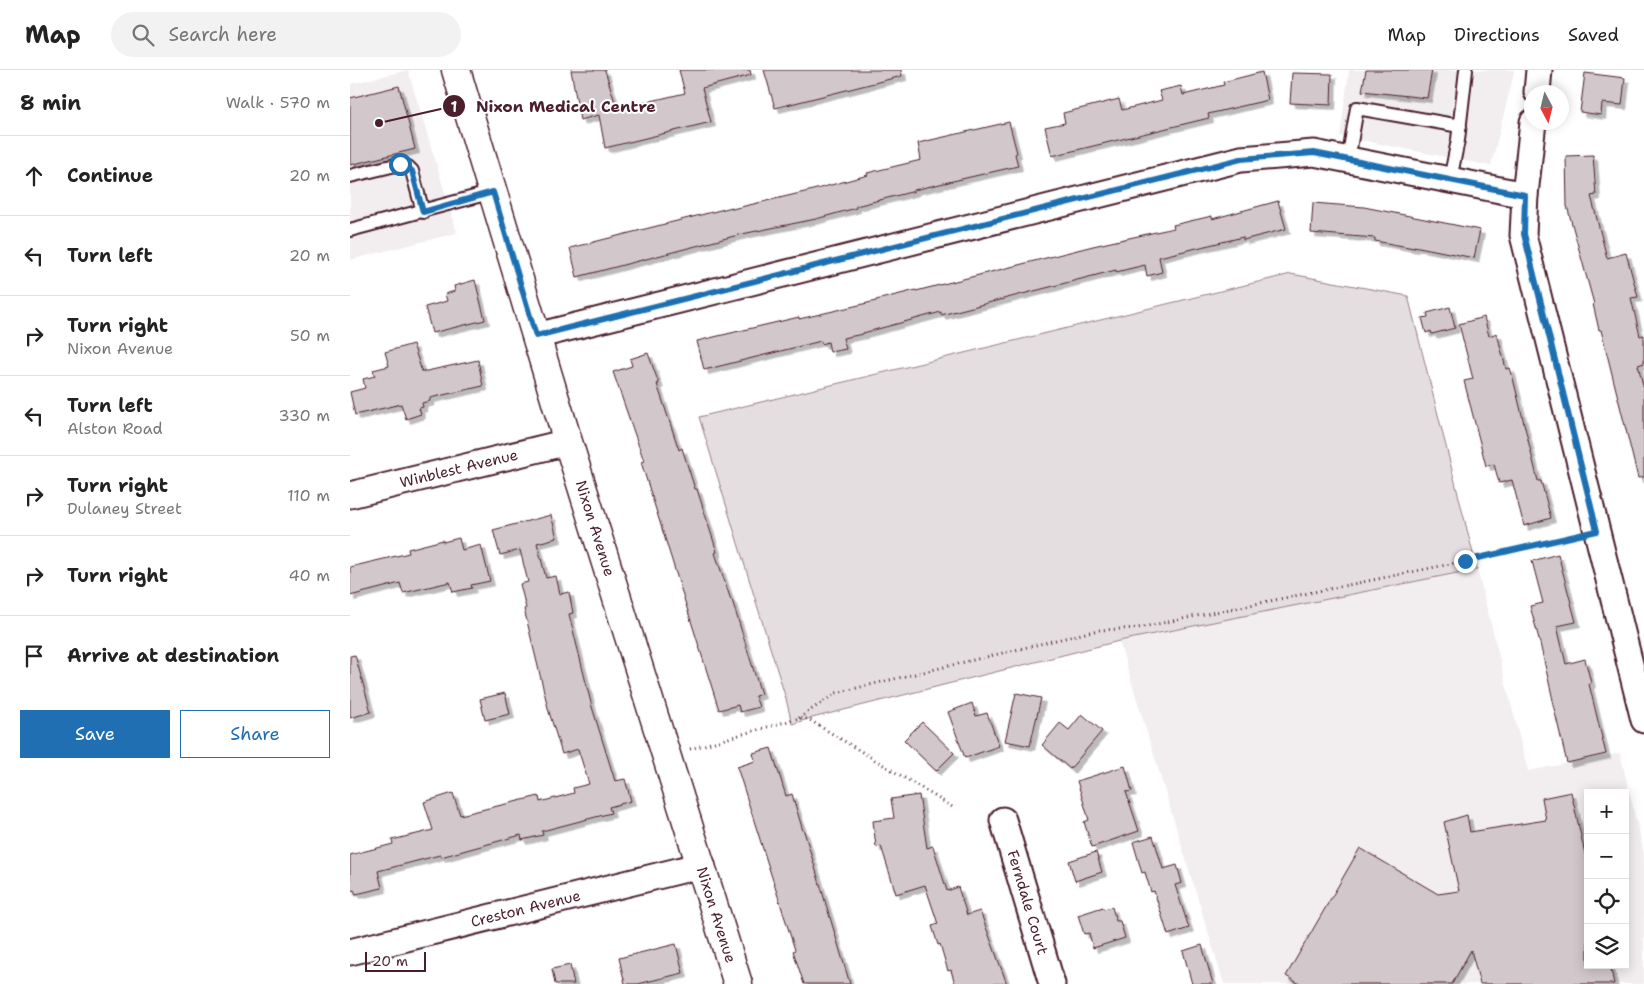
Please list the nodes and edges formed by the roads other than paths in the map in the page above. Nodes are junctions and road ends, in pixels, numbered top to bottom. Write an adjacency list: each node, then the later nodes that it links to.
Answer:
1 (456, 70): 10 (street, Nixon Avenue)
2 (1466, 70): 5 (lane)
3 (1540, 70): 4 (street)
4 (1538, 85)
5 (1460, 126): 7 (lane); 9 (lane)
6 (1532, 130): 11 (street)
7 (1348, 160): 9 (street); 14 (street)
8 (350, 176): 12 (lane)
9 (1450, 180): 11 (street)
10 (493, 192): 12 (lane); 14 (street, Nixon Avenue)
11 (1525, 195): 17 (street)
12 (423, 212): 13 (lane)
13 (350, 230)
14 (536, 336): 15 (street, Nixon Avenue)
15 (568, 442): 16 (street, Winblest Avenue); 19 (street, Nixon Avenue)
16 (350, 495)
17 (1644, 720)
18 (1003, 820): 22 (street, Ferndale Court)
19 (702, 865): 20 (street, Creston Avenue); 21 (street, Nixon Avenue)
20 (350, 952)
21 (738, 984)
22 (1052, 984)

